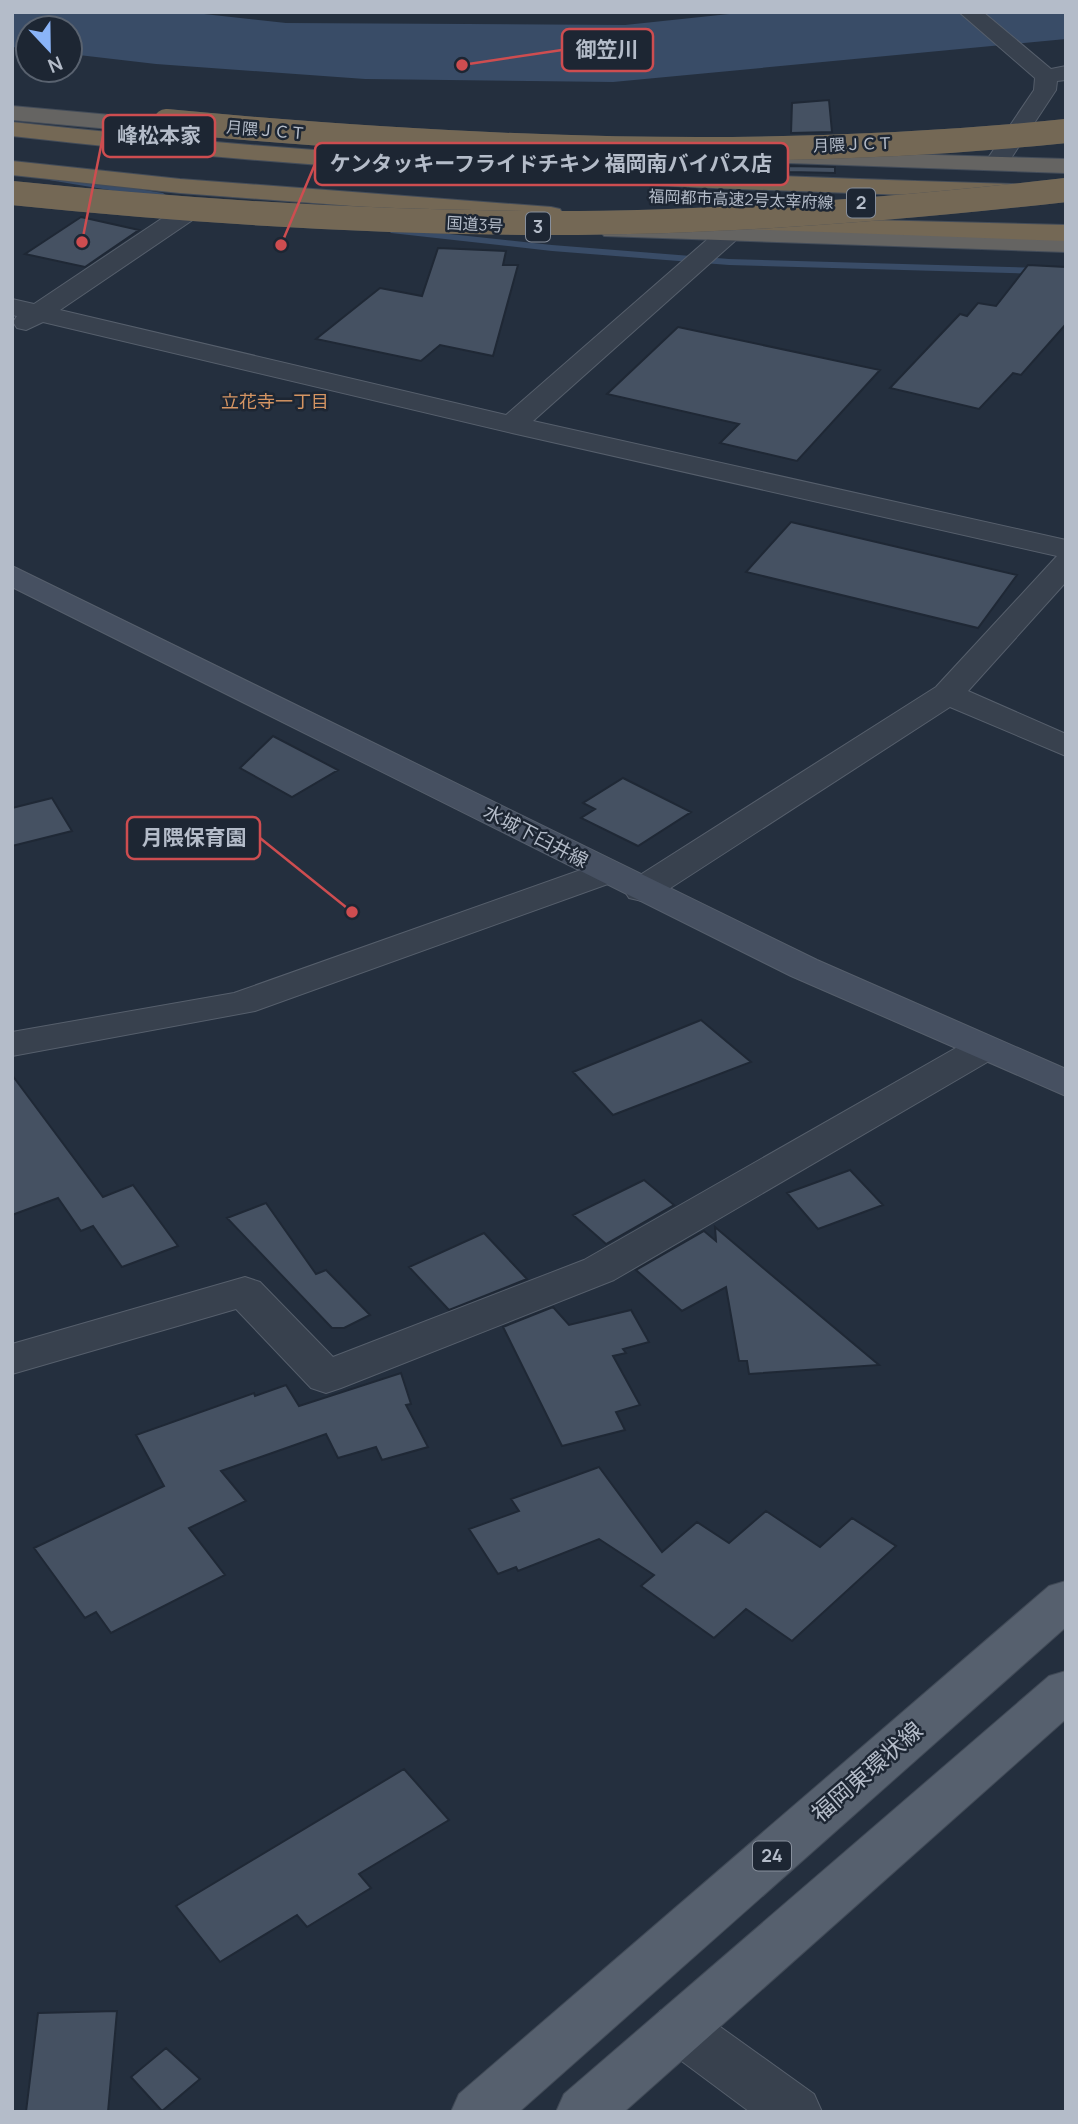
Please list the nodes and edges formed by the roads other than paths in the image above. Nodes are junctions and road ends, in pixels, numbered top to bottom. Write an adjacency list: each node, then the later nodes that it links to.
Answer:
1 (970, 12): 2 (street)
2 (1056, 75): 8 (street)
3 (12, 103): 6 (highway, 月隈ＪＣＴ, bridge)
4 (12, 113): 8 (highway)
5 (12, 129): 11 (highway, 福岡都市高速2号太宰府線 / 2)
6 (1066, 131)
7 (12, 145): 11 (highway, 福岡都市高速2号太宰府線 / 2)
8 (996, 164): 9 (highway)
9 (1066, 166)
10 (12, 168): 16 (highway, bridge)
11 (659, 188): 13 (highway, 福岡都市高速2号太宰府線 / 2); 14 (highway, 福岡都市高速2号太宰府線 / 2)
12 (12, 191): 13 (highway, 福岡都市高速2号太宰府線, bridge); 15 (highway, 国道3号 / 3)
13 (1066, 191)
14 (1066, 208)
15 (191, 210): 16 (highway, 国道3号 / 3); 19 (street)
16 (729, 230): 17 (highway); 18 (highway, 国道3号 / 3); 21 (street)
17 (1066, 233)
18 (1066, 244)
19 (25, 310): 20 (street); 21 (street)
20 (12, 331)
21 (512, 425): 22 (street)
22 (1066, 549)
23 (1066, 563): 25 (street)
24 (12, 575): 27 (main road, 水城下臼井線)
25 (948, 694): 26 (street); 28 (street)
26 (1066, 746)
27 (606, 872): 28 (main road, 水城下臼井線); 29 (street)
28 (642, 890): 30 (main road, 水城下臼井線)
29 (12, 1044)
30 (982, 1049): 31 (main road, 水城下臼井線); 32 (street)
31 (1066, 1084)
32 (12, 1359)
33 (1066, 1600): 36 (main road, 福岡東環状線 / 24)
34 (1066, 1690): 35 (main road)
35 (679, 2028): 37 (main road); 38 (street)
36 (479, 2112)
37 (584, 2112)
38 (794, 2112)

